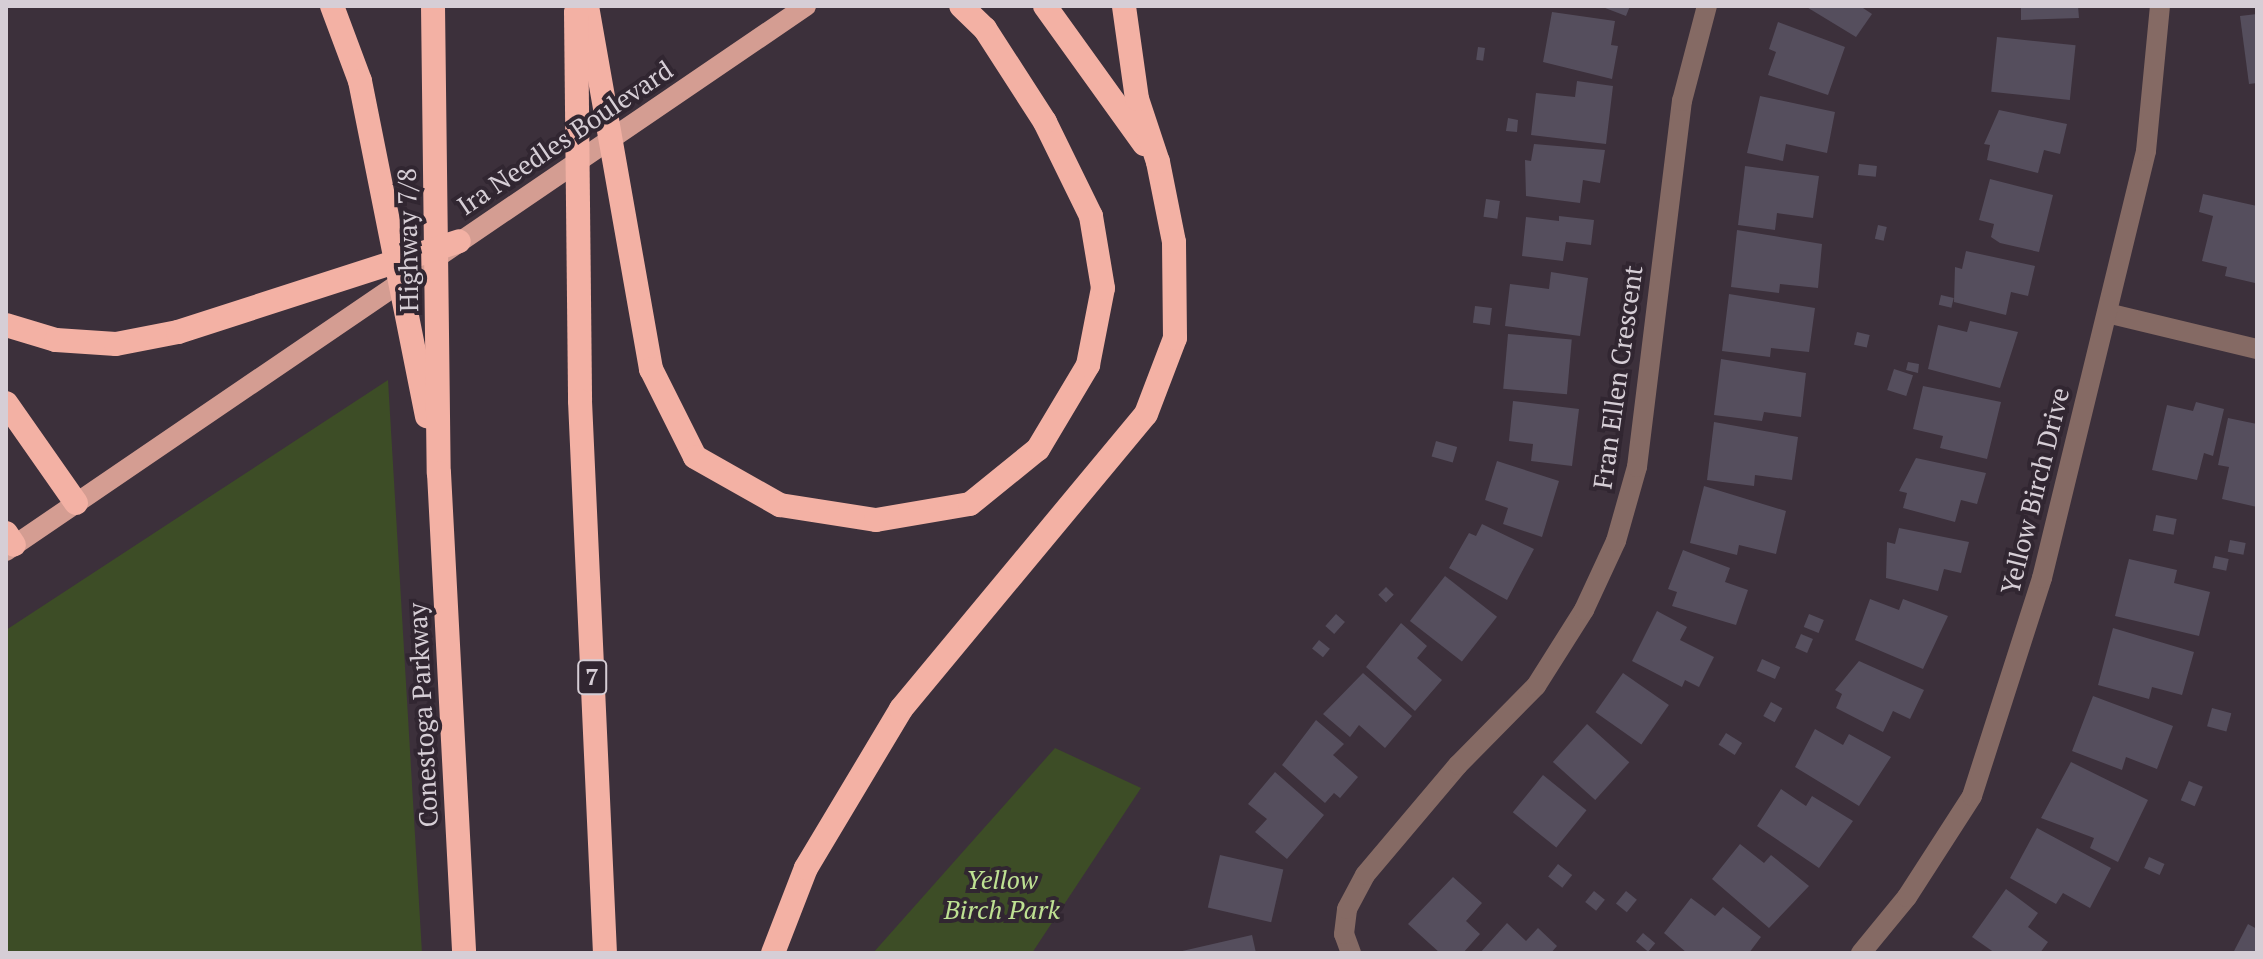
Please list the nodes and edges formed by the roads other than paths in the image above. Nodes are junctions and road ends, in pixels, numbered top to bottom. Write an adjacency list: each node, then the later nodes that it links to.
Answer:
1 (332, 6): 17 (highway)
2 (576, 6): 21 (highway, 7)
3 (587, 6): 5 (highway)
4 (806, 6): 12 (main road, Ira Needles Boulevard)
5 (961, 6)
6 (1045, 6): 11 (highway)
7 (1124, 6): 11 (highway)
8 (1707, 6): 23 (street, Fran Ellen Crescent)
9 (2160, 6): 13 (street, Yellow Birch Drive)
10 (433, 18): 17 (highway, Highway 7/8)
11 (1158, 162): 22 (highway)
12 (459, 241): 14 (highway); 18 (main road, Ira Needles Boulevard)
13 (2107, 313): 15 (street); 24 (street, Yellow Birch Drive)
14 (6, 325)
15 (2257, 349)
16 (6, 403): 18 (highway)
17 (439, 473): 20 (highway, Conestoga Parkway)
18 (76, 503): 19 (main road, Ira Needles Boulevard)
19 (9, 543)
20 (464, 953)
21 (605, 953)
22 (773, 953)
23 (1351, 953)
24 (1861, 953)

